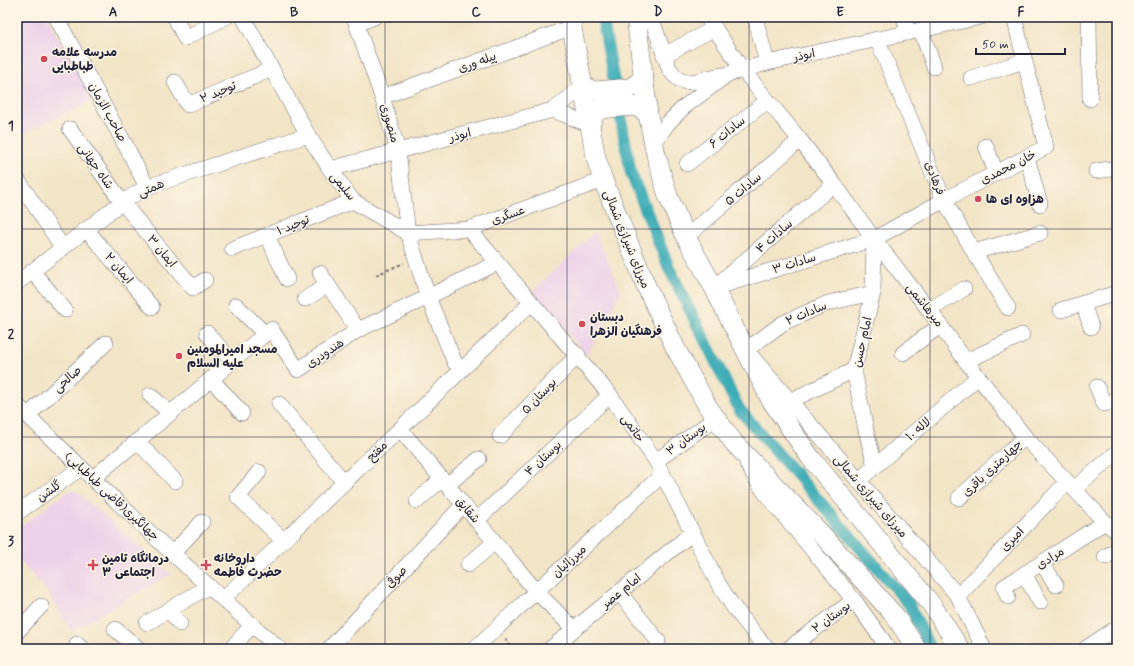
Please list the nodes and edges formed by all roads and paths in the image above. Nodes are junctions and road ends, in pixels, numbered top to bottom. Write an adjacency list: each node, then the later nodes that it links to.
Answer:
1 (56, 17): 50 (street, صاحب الزمان)
2 (175, 17): 3 (street)
3 (226, 17)
4 (243, 17): 22 (street, سلیمی)
5 (374, 17): 13 (street)
6 (636, 17): 27 (main road, میرزای شیرازی شمالی)
7 (651, 17): 18 (street)
8 (755, 17): 20 (street)
9 (904, 17): 16 (street)
10 (981, 17): 16 (street, ابوذر)
11 (1014, 17): 19 (street, خان محمدی)
12 (1089, 17): 30 (street)
13 (356, 20): 29 (street, منصوری)
14 (571, 22): 28 (main road, میرزای شیرازی شمالی); 29 (street, پیله وری)
15 (711, 23): 18 (street); 23 (street, میرهاشمی)
16 (914, 31): 17 (street, ابوذر); 21 (street)
17 (877, 39): 20 (street, ابوذر); 51 (street, فرهادی)
18 (664, 55): 24 (street)
19 (1024, 61): 25 (street); 41 (street, خان محمدی)
20 (767, 63): 23 (street, ابوذر)
21 (934, 67)
22 (272, 69): 26 (street, توحید ۲); 36 (street, سلیمی)
23 (742, 69): 24 (street, ابوذر); 31 (street, میرهاشمی)
24 (728, 74): 38 (street, ابوذر)
25 (972, 78)
26 (175, 82)
27 (637, 82): 28 (main road); 33 (main road, میرزای شیرازی شمالی)
28 (593, 96): 32 (street, ابوذر); 33 (main road); 34 (main road, میرزای شیرازی شمالی); 34 (main road)
29 (382, 97): 40 (street, منصوری)
30 (1090, 99)
31 (767, 100): 37 (street, میرهاشمی); 42 (street, سادات ۶)
32 (553, 110): 34 (street); 40 (street, ابوذر)
33 (641, 110): 38 (main road, میرزای شیرازی شمالی)
34 (590, 125): 48 (main road, میرزای شیرازی شمالی)
35 (70, 129): 53 (street, شاه جهانی)
36 (308, 135): 44 (street, سلیمی); 50 (street, همتی)
37 (800, 140): 49 (street, میرهاشمی); 60 (street, سادات ۵)
38 (654, 143): 60 (main road, میرزای شیرازی شمالی)
39 (986, 146): 46 (street)
40 (398, 151): 44 (street, ابوذر); 58 (street, منصوری)
41 (1027, 157): 46 (street, خان محمدی); 54 (street)
42 (687, 164)
43 (1117, 168): 45 (street)
44 (330, 169): 52 (street, سلیمی)
45 (1096, 171)
46 (996, 173): 51 (street, خان محمدی)
47 (17, 180): 62 (street)
48 (603, 180): 55 (street, عسگری); 111 (main road, میرزای شیرازی شمالی)
49 (834, 184): 61 (street, میرهاشمی); 72 (street, سادات ۴)
50 (147, 187): 53 (street, همتی)
51 (944, 200): 61 (street, خان محمدی); 64 (street, فرهادی)
52 (353, 201): 58 (street, سلیمی); 59 (street, توحید ۱)
53 (122, 202): 56 (street, همتی); 70 (street, ایمان ۳)
54 (1040, 204)
55 (468, 229): 58 (street, عسگری); 66 (street, حاتمی)
56 (86, 230): 62 (street, همتی); 81 (street, ایمان ۲)
57 (1040, 232): 64 (street)
58 (408, 233): 65 (street)
59 (267, 235): 63 (street, توحید ۱); 69 (street)
60 (686, 237): 72 (main road, میرزای شیرازی شمالی)
61 (874, 239): 72 (street, سادات ۳); 74 (street, امام حسن); 84 (street, میرهاشمی)
62 (63, 248): 67 (street, همتی)
63 (232, 249)
64 (974, 252): 82 (street, فرهادی)
65 (416, 258): 68 (path); 76 (street)
66 (497, 263): 76 (street, هندودری); 78 (street, حاتمی)
67 (32, 272): 71 (street, همتی); 83 (street)
68 (376, 275)
69 (287, 279)
70 (204, 280)
71 (17, 283)
72 (714, 288): 93 (main road, میرزای شیرازی شمالی)
73 (964, 289): 84 (street)
74 (874, 293): 93 (street, سادات ۲); 99 (street, امام حسن)
75 (1117, 294): 79 (street)
76 (428, 297): 88 (street, هندودری); 98 (street)
77 (305, 299): 88 (street)
78 (531, 303): 95 (street, حاتمی); 112 (street, مفتح)
79 (1083, 303): 85 (street); 87 (street)
80 (236, 305): 90 (street)
81 (152, 307)
82 (1008, 308)
83 (65, 310)
84 (929, 310): 86 (street, میرهاشمی)
85 (1061, 310)
86 (941, 325): 94 (street); 97 (street, میرهاشمی)
87 (1090, 327)
88 (358, 330): 90 (street, هندودری)
89 (207, 332): 96 (street)
90 (265, 334): 96 (street)
91 (1022, 335): 97 (street)
92 (106, 343): 108 (street, صالحی)
93 (746, 350): 106 (street, میرزای شیرازی شمالی); 173 (main road, میرزای شیرازی شمالی)
94 (903, 353)
95 (578, 356): 104 (street, حاتمی); 113 (street, بوستان ۵)
96 (232, 360): 101 (street)
97 (966, 361): 100 (street, میرهاشمی)
98 (455, 363)
99 (854, 370): 106 (street); 119 (street, امام حسن)
100 (978, 377): 114 (street, میرهاشمی); 119 (street, لاله ۱۰)
101 (211, 379): 109 (street); 110 (street)
102 (1097, 387): 105 (street)
103 (150, 395): 110 (street)
104 (610, 395): 120 (street, حاتمی); 133 (street, بوستان ۴)
105 (1117, 400)
106 (790, 402): 125 (street, میرزای شیرازی شمالی)
107 (279, 404): 126 (street)
108 (20, 410): 121 (street, جهانگیری(قاضی طباطبایی))
109 (242, 413)
110 (170, 414): 115 (street)
111 (716, 418): 116 (main road, میرزای شیرازی شمالی); 120 (street, بوستان ۳)
112 (400, 429): 126 (street, مفتح); 127 (street, شقایق)
113 (500, 436)
114 (1025, 437): 128 (street, میرهاشمی); 129 (street, چهارمتری باقری)
115 (137, 441): 123 (street); 124 (street)
116 (734, 443): 151 (street, میرزای شیرازی شمالی); 172 (main road, میرزای شیرازی شمالی)
117 (1115, 454): 128 (street, امیری)
118 (479, 459): 127 (street)
119 (875, 466): 125 (street, لاله ۱۰)
120 (660, 467): 137 (street, حاتمی); 146 (street, میرزائیان)
121 (81, 468): 123 (street, جهانگیری(قاضی طباطبایی)); 132 (street, گلشن)
122 (259, 472): 138 (street)
123 (92, 479): 140 (street, جهانگیری(قاضی طباطبایی))
124 (175, 481)
125 (858, 481): 148 (street, میرزای شیرازی شمالی)
126 (344, 482): 138 (street, مفتح)
127 (444, 482): 130 (street); 131 (street, شقایق)
128 (1070, 486): 135 (street, میرهاشمی); 148 (street, امیری)
129 (959, 498)
130 (417, 501)
131 (463, 505): 133 (street, شقایق); 166 (street, صوفی)
132 (17, 513)
133 (476, 520): 139 (street, شقایق)
134 (202, 522): 140 (street)
135 (1105, 522): 136 (street, میرهاشمی); 141 (street, مرادی)
136 (1117, 532)
137 (692, 533): 147 (street, امام عصر); 169 (street, حاتمی)
138 (284, 541): 150 (street, مفتح)
139 (495, 542): 142 (street); 146 (street, شقایق)
140 (173, 553): 145 (street, جهانگیری(قاضی طباطبایی))
141 (1042, 563): 143 (street, مرادی); 144 (street)
142 (468, 565)
143 (1024, 574): 149 (street, مرادی); 152 (street)
144 (1056, 585)
145 (209, 586): 150 (street, جهانگیری(قاضی طباطبایی)); 154 (street)
146 (536, 591): 159 (street, شقایق); 167 (street, میرزائیان)
147 (619, 592): 159 (street, امام عصر); 162 (street)
148 (958, 596): 174 (street, میرزای شیرازی شمالی)
149 (1008, 598)
150 (223, 599): 157 (street, جهانگیری(قاضی طباطبایی))
151 (854, 600): 170 (street, بوستان ۲); 171 (street, میرزای شیرازی شمالی)
152 (1040, 602)
153 (41, 606): 161 (street)
154 (169, 610): 155 (street); 156 (street)
155 (147, 623)
156 (180, 624)
157 (252, 625): 164 (street); 165 (street, جهانگیری(قاضی طباطبایی))
158 (115, 629): 163 (street)
159 (574, 629): 168 (street, امام عصر)
160 (1112, 631): 175 (street)
161 (17, 632)
162 (658, 641)
163 (139, 649)
164 (232, 649)
165 (280, 649)
166 (329, 649)
167 (474, 649)
168 (550, 649)
169 (767, 649)
170 (788, 649)
171 (889, 649)
172 (917, 649)
173 (960, 649)
174 (984, 649)
175 (1085, 649)

